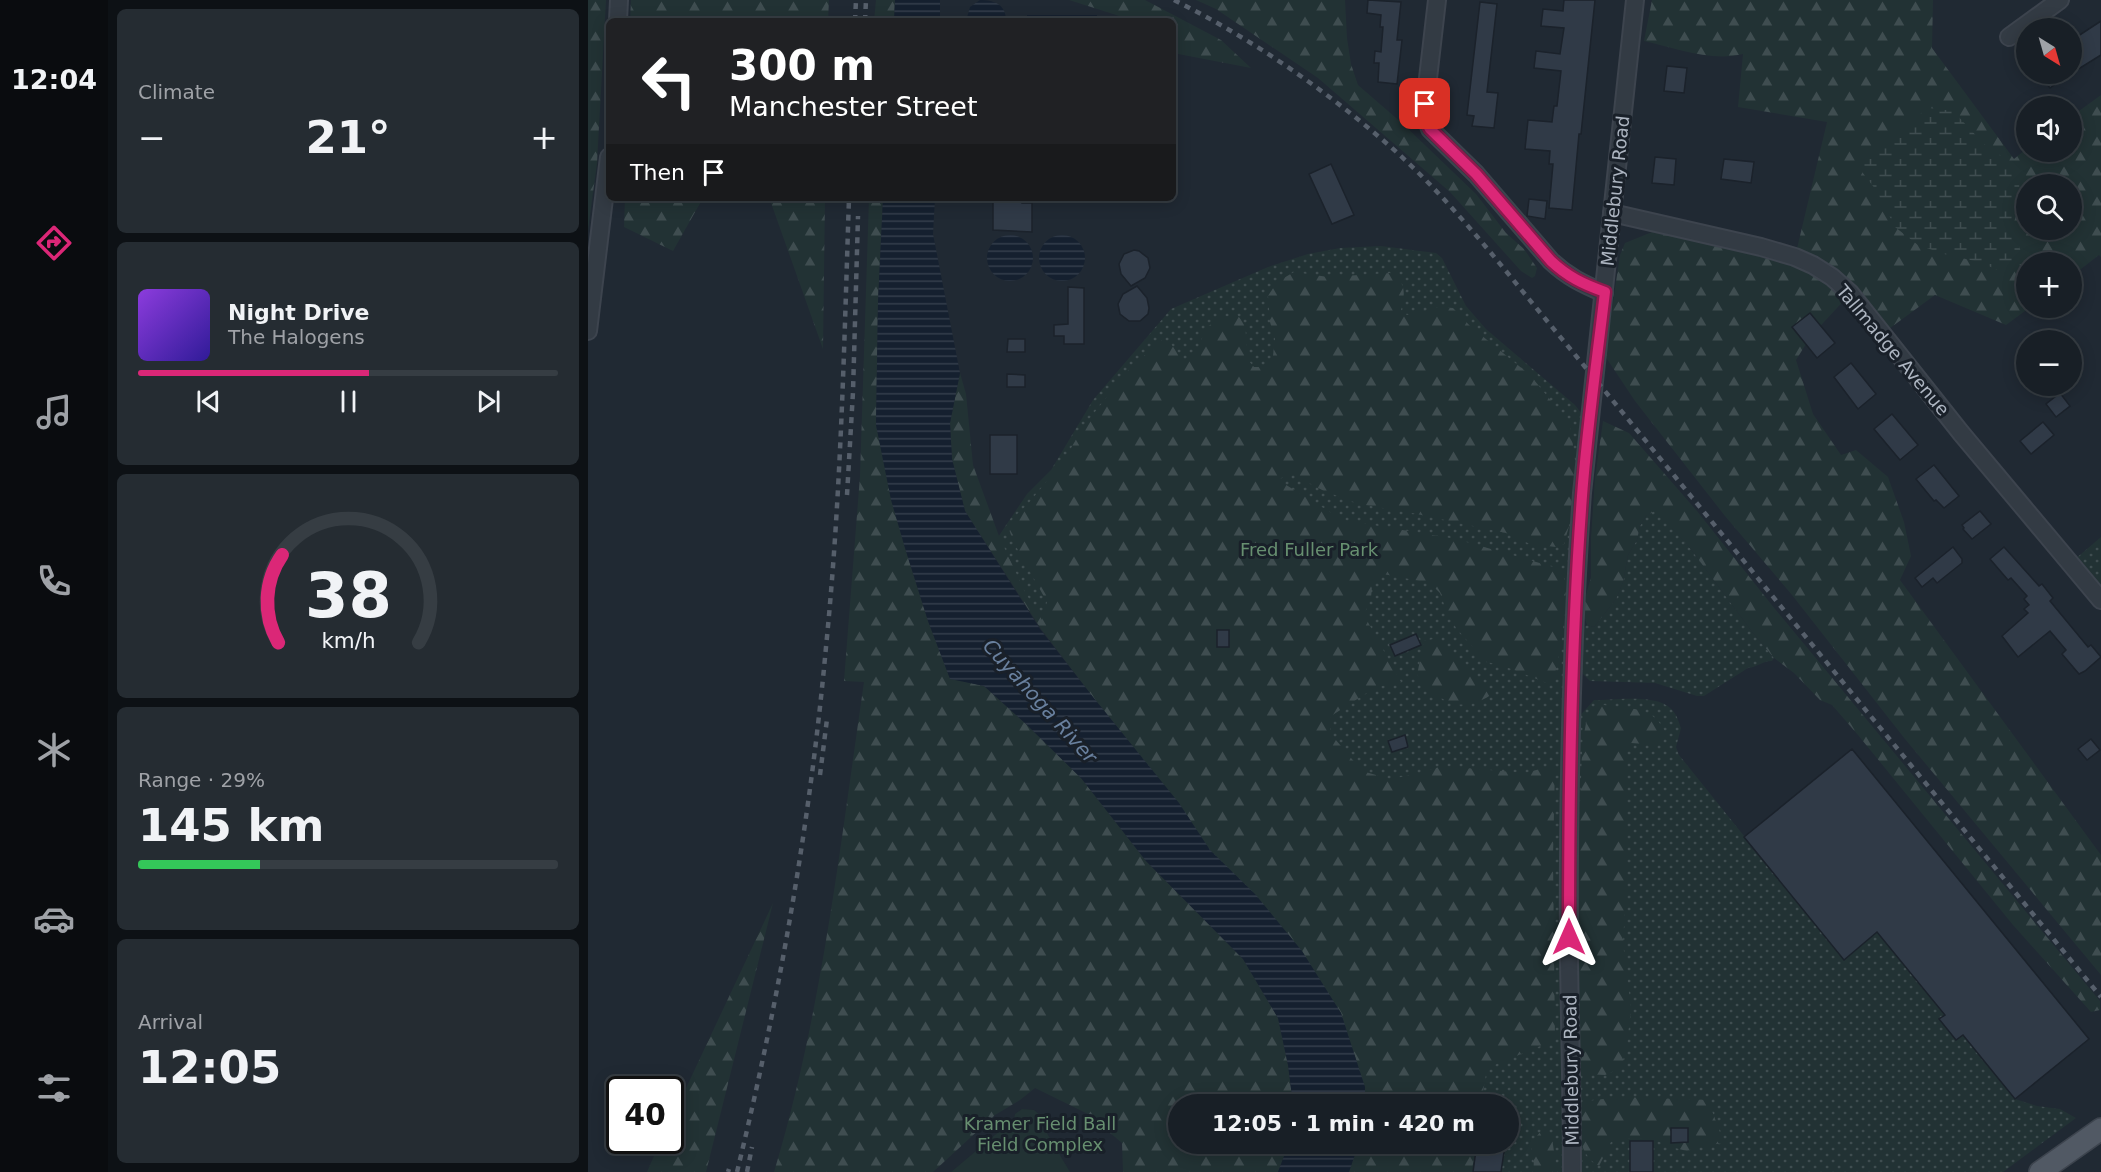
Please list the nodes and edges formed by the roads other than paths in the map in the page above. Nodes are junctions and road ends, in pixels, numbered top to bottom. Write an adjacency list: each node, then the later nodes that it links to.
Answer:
1 (618, 0): 5 (street)
2 (1437, 0): 9 (street)
3 (1635, 0): 8 (street, Middlebury Road)
4 (2060, 0): 6 (street)
5 (618, 18)
6 (2009, 37)
7 (606, 182): 10 (street)
8 (1612, 213): 9 (street, Middlebury Road); 11 (street, Tallmadge Avenue)
9 (1605, 292): 13 (street, Middlebury Road)
10 (588, 331)
11 (2101, 600)
12 (2101, 1129): 14 (main road)
13 (1572, 1172)
14 (2040, 1172)

